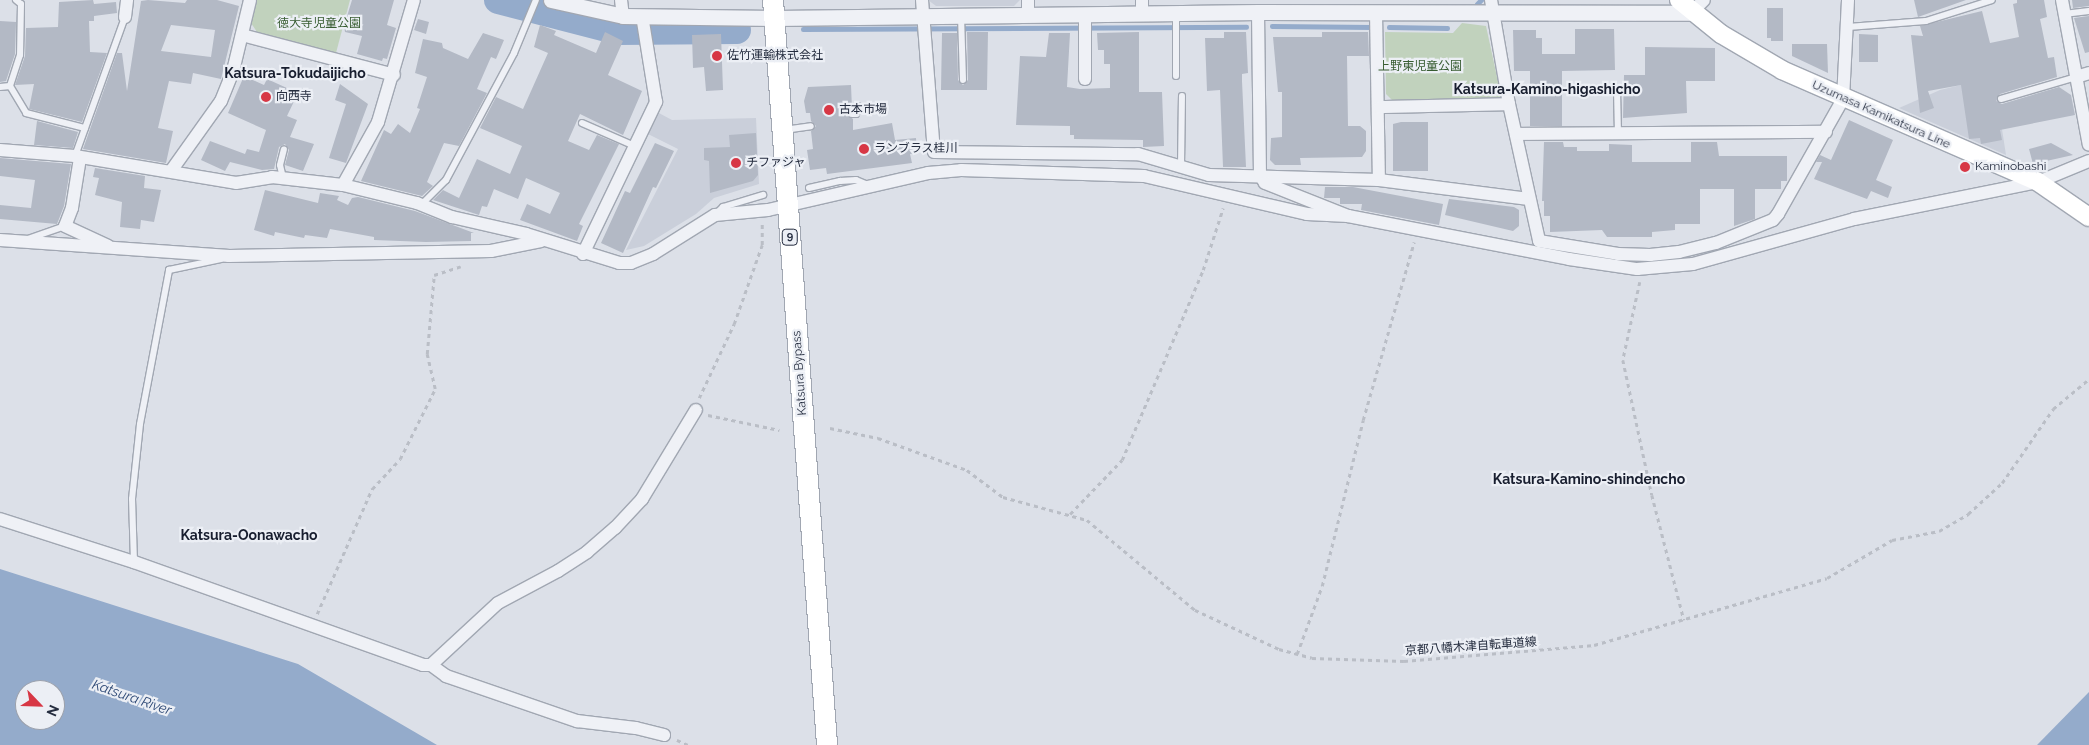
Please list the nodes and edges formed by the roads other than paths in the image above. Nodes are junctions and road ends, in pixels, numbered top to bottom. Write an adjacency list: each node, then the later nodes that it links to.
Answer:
1 (16, 0): 37 (lane)
2 (127, 0): 25 (street)
3 (250, 0): 30 (street)
4 (414, 0): 32 (street)
5 (551, 0): 23 (street)
6 (622, 0): 23 (street)
7 (922, 0): 24 (street)
8 (1704, 0): 15 (street)
9 (1848, 0): 29 (street)
10 (1992, 0): 29 (lane)
11 (2062, 0): 21 (street)
12 (535, 2): 71 (lane)
13 (1258, 6): 20 (street); 26 (street); 62 (street)
14 (1492, 6): 15 (street); 20 (street); 43 (street)
15 (1685, 6): 41 (main road, Uzumasa Kamikatsura Line)
16 (1028, 7): 22 (street); 27 (street)
17 (1142, 7): 26 (street); 27 (street)
18 (774, 9): 24 (street); 28 (street); 50 (highway, Katsura Bypass / 9)
19 (2089, 11): 21 (lane)
20 (1376, 13): 45 (street)
21 (2064, 14): 34 (street)
22 (962, 15): 24 (street); 36 (lane)
23 (623, 16): 28 (street)
24 (923, 16): 60 (street)
25 (125, 17): 49 (lane)
26 (1176, 23): 33 (lane)
27 (1085, 24): 35 (street)
28 (644, 26): 54 (street)
29 (1848, 27): 41 (street)
30 (242, 35): 32 (street); 61 (street)
31 (2089, 73): 34 (street)
32 (394, 75): 66 (street)
33 (1176, 76)
34 (2076, 77): 42 (lane); 55 (street)
35 (1085, 79)
36 (962, 80)
37 (10, 86): 38 (lane); 49 (lane)
38 (0, 87)
39 (1617, 90): 52 (lane)
40 (1182, 96): 60 (lane)
41 (1843, 99): 51 (street); 65 (main road, Uzumasa Kamikatsura Line)
42 (2001, 99)
43 (1509, 104): 45 (street); 53 (street)
44 (858, 106): 46 (lane)
45 (1380, 107): 64 (street)
46 (852, 114)
47 (582, 123): 54 (lane)
48 (811, 126): 50 (lane)
49 (85, 128): 58 (lane)
50 (783, 130): 72 (highway, Katsura Bypass / 9)
51 (1826, 132): 52 (street); 70 (street)
52 (1618, 133): 53 (street)
53 (1516, 134): 70 (street)
54 (635, 146): 81 (street)
55 (2089, 146)
56 (284, 148): 63 (lane)
57 (0, 150): 58 (street)
58 (78, 157): 61 (street); 76 (street)
59 (2089, 161): 65 (street)
60 (1181, 166): 62 (street)
61 (170, 171): 63 (street)
62 (1260, 175): 64 (street); 74 (street)
63 (283, 178): 66 (street)
64 (1379, 180): 70 (street)
65 (2038, 182): 74 (street); 75 (main road, Uzumasa Kamikatsura Line)
66 (343, 185): 71 (street)
67 (871, 186): 68 (lane); 72 (street); 74 (street)
68 (809, 188)
69 (762, 195): 73 (lane)
70 (1529, 199)
71 (422, 204): 79 (street)
72 (787, 206): 73 (street); 88 (highway, Katsura Bypass / 9)
73 (715, 215): 81 (street)
74 (1348, 216)
75 (2089, 217)
76 (65, 226): 78 (lane); 80 (street)
77 (0, 240): 78 (street)
78 (22, 241): 80 (street)
79 (541, 241): 81 (street); 82 (street)
80 (110, 248): 82 (street)
81 (583, 254)
82 (230, 256): 85 (lane)
83 (696, 410): 86 (street)
84 (0, 519): 85 (street)
85 (134, 562): 86 (street)
86 (431, 665): 87 (street)
87 (664, 735)
88 (827, 745)

